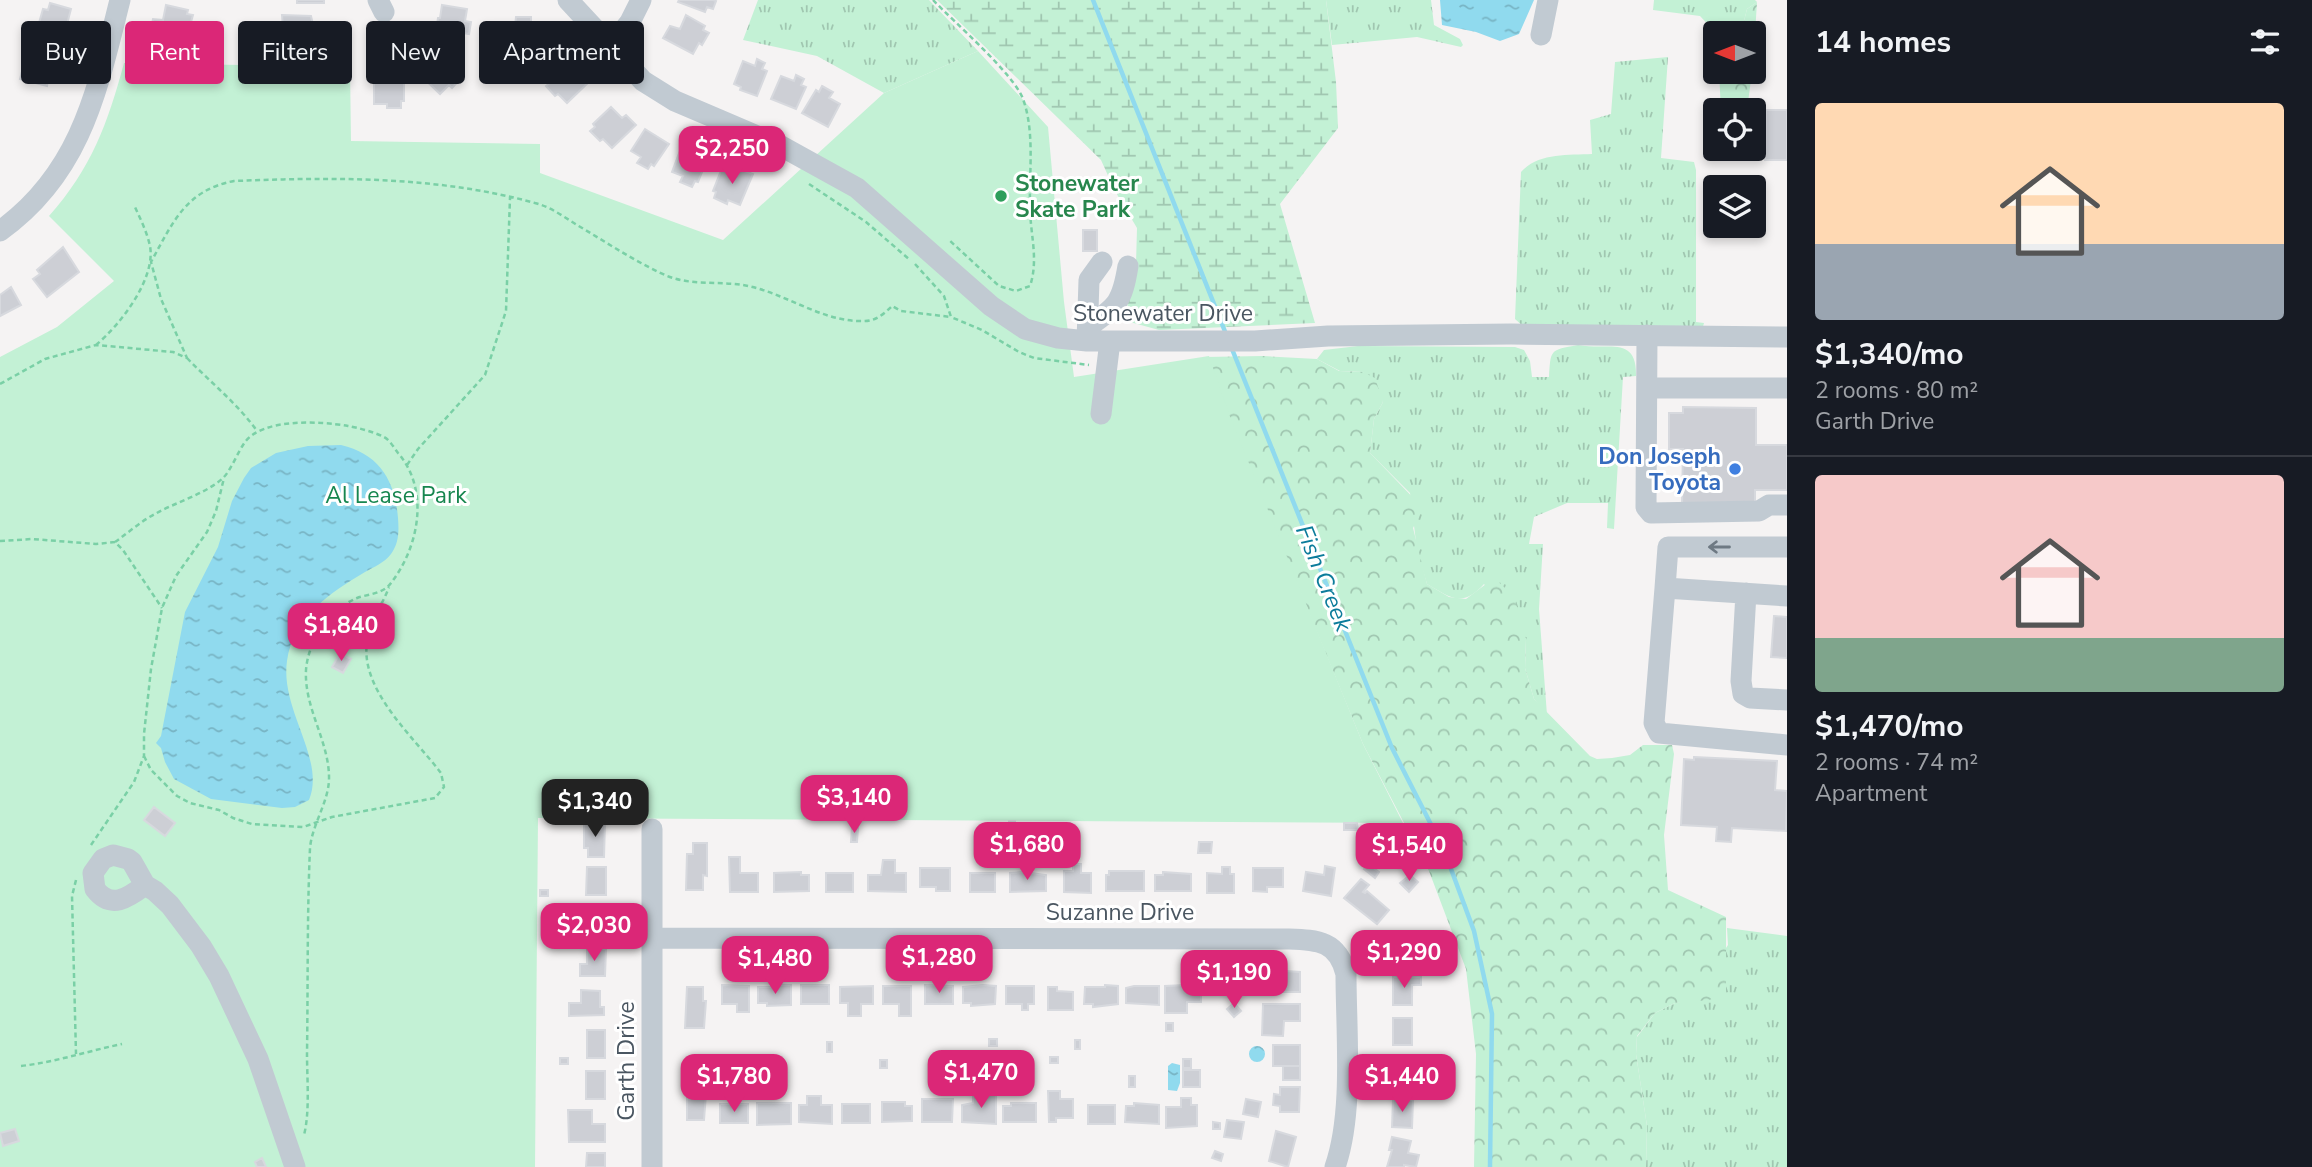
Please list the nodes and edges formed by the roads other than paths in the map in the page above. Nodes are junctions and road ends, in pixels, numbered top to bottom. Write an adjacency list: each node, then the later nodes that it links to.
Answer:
1 (120, 0): 9 (street)
2 (568, 0): 5 (street, Stonewater Drive)
3 (641, 0): 6 (street)
4 (1548, 0): 7 (street)
5 (588, 21)
6 (630, 21)
7 (1541, 36)
8 (644, 82): 12 (street, Stonewater Drive)
9 (0, 231)
10 (1102, 262): 12 (street)
11 (1128, 266): 12 (street)
12 (1087, 334): 15 (street, Stonewater Drive)
13 (1647, 335): 14 (street, Stonewater Drive); 15 (street, Stonewater Drive); 16 (street)
14 (1787, 337)
15 (1110, 341): 18 (street)
16 (1647, 388): 17 (street); 19 (street)
17 (1787, 388)
18 (1101, 414)
19 (1787, 505)
20 (1787, 547): 21 (street, one-way to 21)
21 (1665, 588): 22 (street); 25 (street)
22 (1746, 593): 23 (street); 24 (street)
23 (1787, 596)
24 (1787, 700)
25 (1787, 745)
26 (652, 829): 28 (street, Garth Drive)
27 (145, 885): 29 (street)
28 (652, 938): 30 (street, Garth Drive); 31 (street, Suzanne Drive)
29 (292, 1160)
30 (652, 1167)
31 (1335, 1167)

